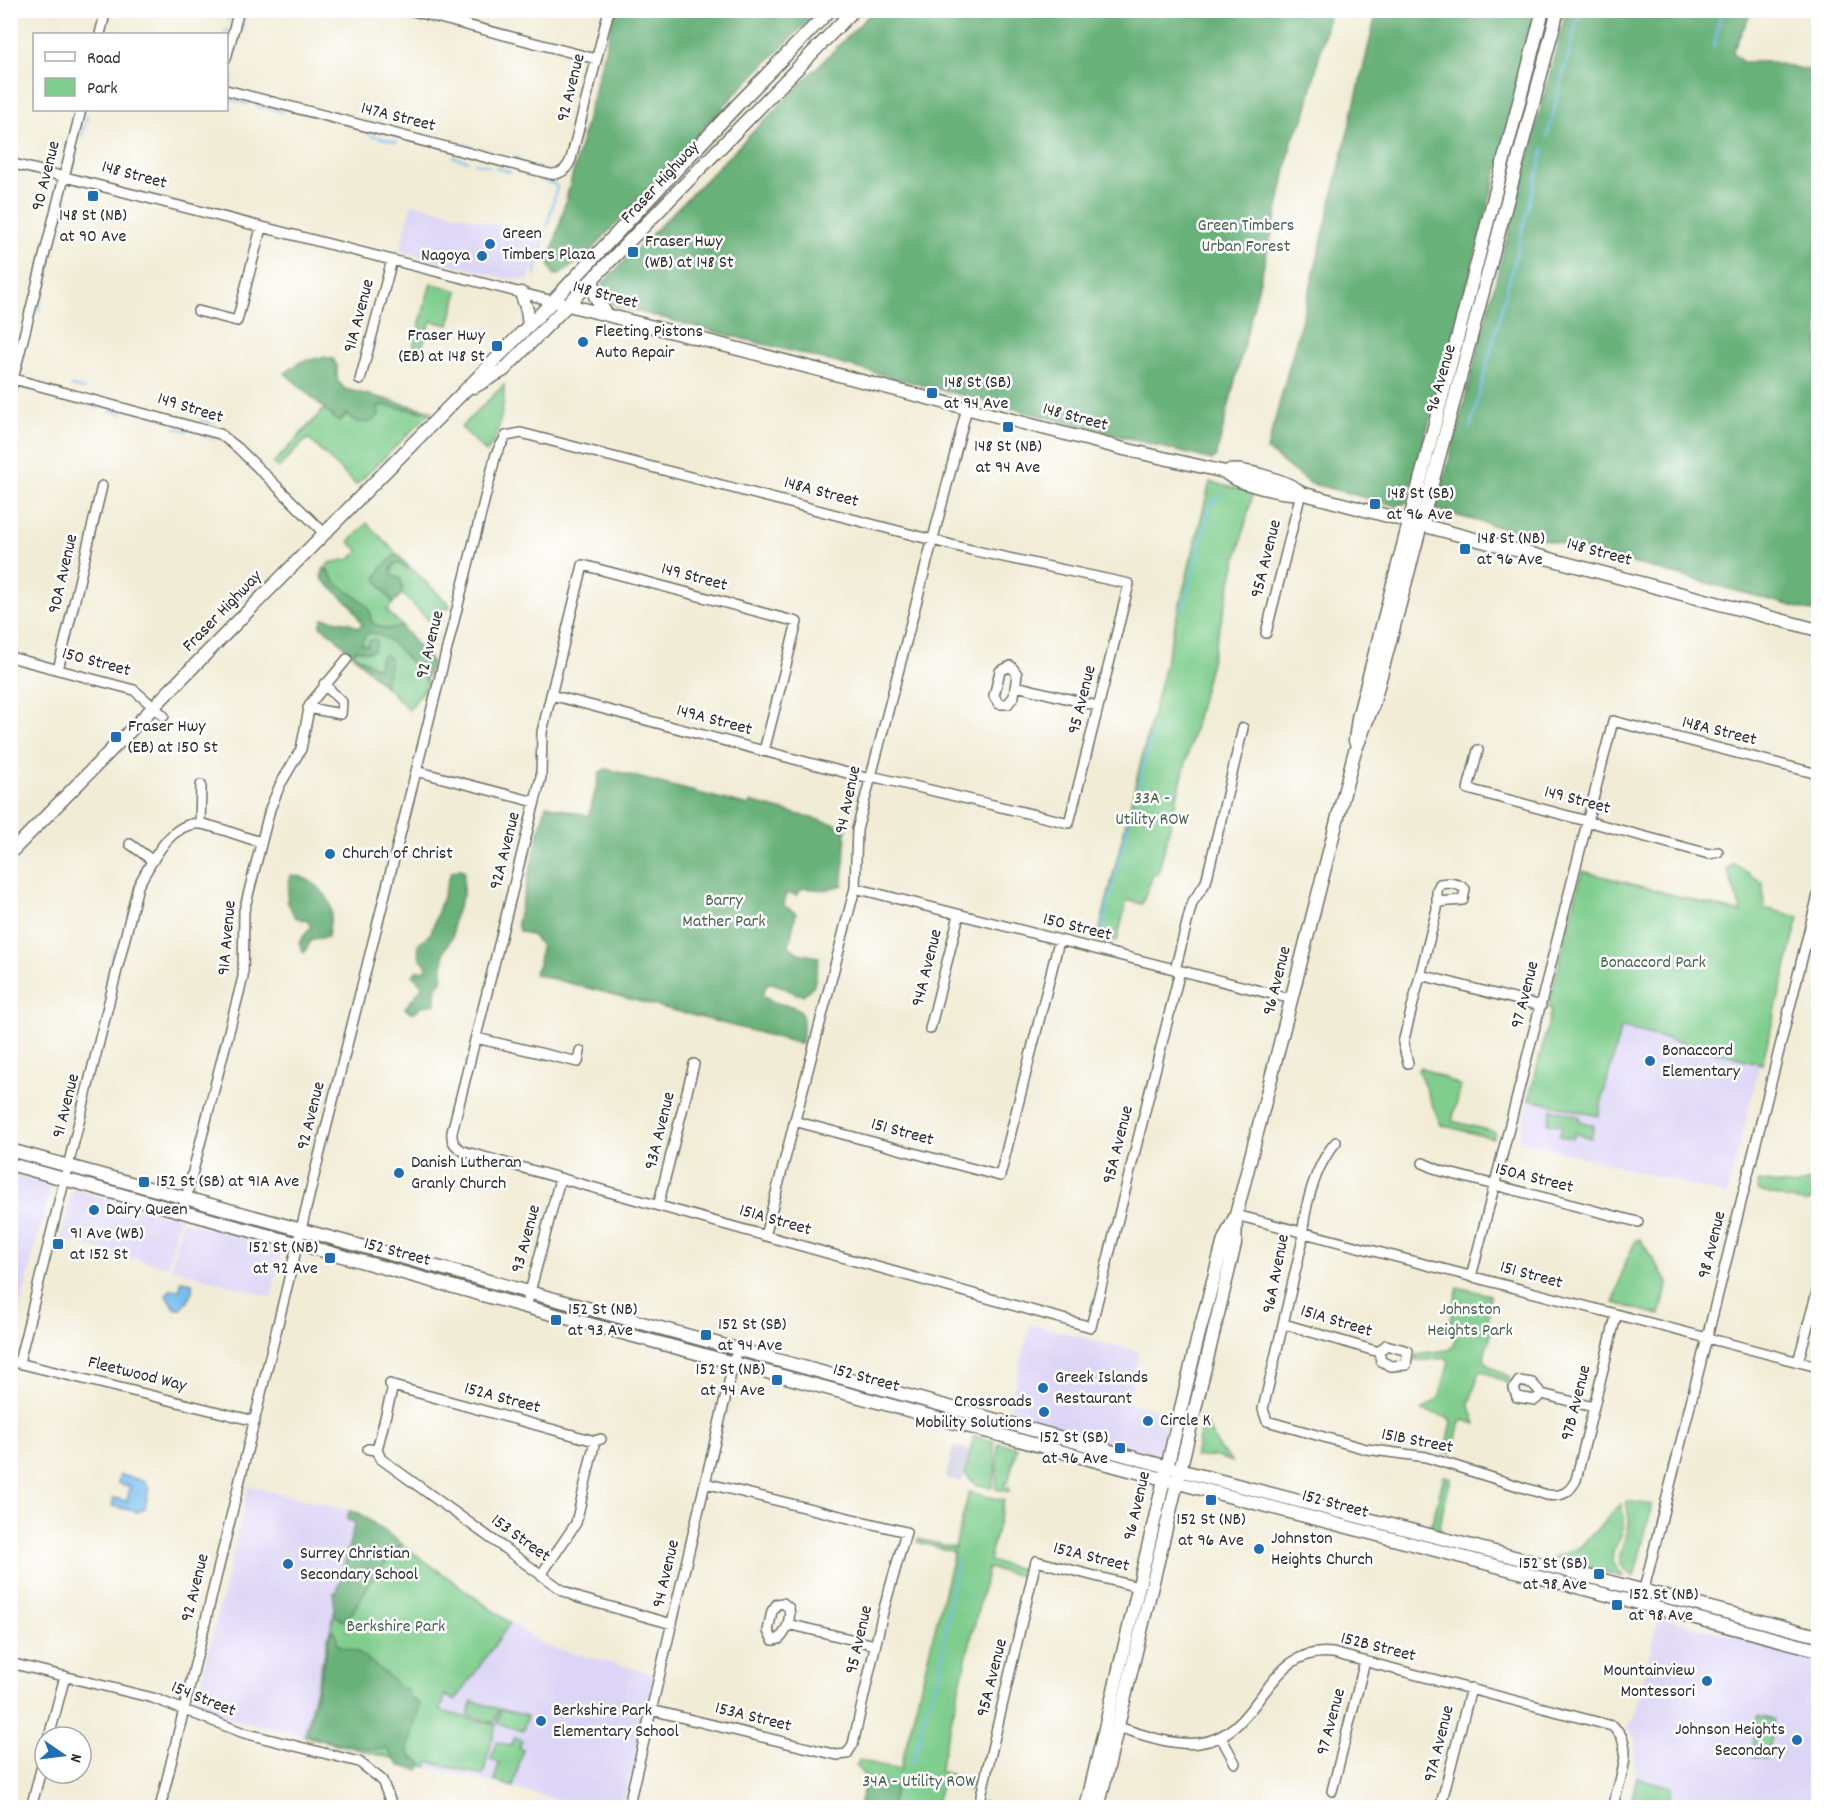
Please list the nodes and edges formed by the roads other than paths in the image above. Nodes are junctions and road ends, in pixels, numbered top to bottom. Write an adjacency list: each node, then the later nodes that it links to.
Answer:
1 (106, 10): 9 (street)
2 (238, 10): 10 (street)
3 (409, 10): 11 (street)
4 (609, 10): 11 (street, 92 Avenue)
5 (830, 10): 21 (main road, Fraser Highway)
6 (854, 10): 19 (main road, Fraser Highway)
7 (1543, 10): 34 (main road, 96 Avenue)
8 (1558, 10): 34 (main road, 96 Avenue)
9 (100, 33)
10 (228, 50)
11 (596, 59): 15 (street, 92 Avenue)
12 (228, 91): 15 (street, 147A Street)
13 (81, 111): 16 (street, 90 Avenue)
14 (10, 163): 16 (street, 148 Street)
15 (563, 172)
16 (64, 177): 17 (street, 148 Street); 26 (street, 90 Avenue)
17 (261, 228): 18 (street, 148 Street); 23 (street)
18 (392, 260): 20 (street, 148 Street); 27 (street, 91A Avenue)
19 (593, 280): 22 (main road, Fraser Highway); 24 (main road)
20 (521, 293): 21 (street, 148 Street); 25 (main road)
21 (553, 301): 22 (main road, 148 Street); 25 (main road, Fraser Highway)
22 (568, 305): 24 (main road, 148 Street); 29 (main road, Fraser Highway)
23 (198, 311)
24 (607, 315): 30 (main road, 148 Street)
25 (529, 326): 29 (main road, Fraser Highway)
26 (12, 378): 28 (street, 90 Avenue); 35 (street, 149 Street)
27 (360, 380)
28 (10, 391)
29 (460, 395): 35 (main road, Fraser Highway)
30 (967, 408): 33 (main road, 148 Street); 36 (street, 94 Avenue)
31 (506, 436): 36 (street, 148A Street); 54 (street, 92 Avenue)
32 (102, 486): 43 (street, 90A Avenue)
33 (1301, 493): 34 (main road, 148 Street); 40 (street, 95A Avenue)
34 (1415, 523): 39 (main road, 148 Street); 75 (main road, 96 Avenue)
35 (324, 533): 49 (main road, Fraser Highway)
36 (933, 540): 38 (street, 148A Street); 56 (street, 94 Avenue)
37 (583, 565): 46 (street, 92A Avenue); 53 (street, 149 Street)
38 (1129, 584): 47 (street, 95 Avenue)
39 (1818, 630)
40 (1266, 633)
41 (10, 657): 43 (street, 150 Street)
42 (347, 659): 44 (street, 91A Avenue)
43 (58, 670): 49 (street, 150 Street)
44 (324, 684): 48 (street, 91A Avenue); 48 (street)
45 (1016, 686): 47 (street)
46 (551, 695): 53 (street, 149A Street); 58 (street, 92A Avenue)
47 (1098, 706): 60 (street, 95 Avenue)
48 (308, 708): 62 (street, 91A Avenue)
49 (159, 711): 65 (main road, Fraser Highway)
50 (1613, 722): 55 (street, 148A Street); 59 (street, 97 Avenue)
51 (1243, 728): 73 (street, 95A Avenue)
52 (1479, 750): 59 (street, 149 Street)
53 (764, 751): 56 (street, 149A Street)
54 (416, 771): 58 (street); 96 (street, 92 Avenue)
55 (1818, 774)
56 (870, 777): 60 (street, 149A Street); 67 (street, 94 Avenue)
57 (201, 785): 61 (street)
58 (535, 802): 78 (street, 92A Avenue)
59 (1588, 821): 64 (street, 149 Street); 76 (street, 97 Avenue)
60 (1069, 823)
61 (200, 824): 62 (street); 66 (street)
62 (261, 842): 92 (street, 91A Avenue)
63 (130, 843): 66 (street)
64 (1718, 852)
65 (10, 853)
66 (153, 861): 88 (street, 91 Avenue)
67 (855, 888): 70 (street, 150 Street); 82 (street, 94 Avenue)
68 (1818, 895): 72 (street, 98 Avenue)
69 (1437, 902): 74 (street)
70 (959, 915): 71 (street, 150 Street); 77 (street, 94A Avenue)
71 (1059, 940): 73 (street, 150 Street); 82 (street, 151 Street)
72 (1813, 940): 107 (street, 98 Avenue)
73 (1177, 970): 75 (street, 150 Street); 106 (street, 95A Avenue)
74 (1421, 975): 76 (street); 80 (street)
75 (1292, 999): 94 (main road, 96 Avenue)
76 (1541, 1006): 91 (street, 97 Avenue)
77 (930, 1029)
78 (476, 1038): 79 (street); 84 (street, 92A Avenue)
79 (580, 1051)
80 (1408, 1063)
81 (694, 1064): 93 (street, 93A Avenue)
82 (794, 1121): 98 (street, 94 Avenue)
83 (1336, 1142): 97 (street, 96A Avenue)
84 (453, 1143): 90 (street, 151A Street)
85 (10, 1150): 88 (main road, 152 Street)
86 (1424, 1163): 91 (street, 150A Street)
87 (10, 1164): 89 (main road, 152 Street)
88 (68, 1166): 89 (street, 91 Avenue); 92 (main road, 152 Street)
89 (65, 1178): 92 (main road, 152 Street); 110 (street, 91 Avenue)
90 (560, 1179): 93 (street, 151A Street); 102 (street, 93 Avenue)
91 (1494, 1186): 95 (street, 150A Street); 100 (street, 97 Avenue)
92 (185, 1204): 96 (main road, 152 Street); 99 (main road, 152 Street)
93 (658, 1206): 98 (street, 151A Street)
94 (1236, 1215): 97 (street, 151 Street); 120 (main road, 96 Avenue); 121 (main road, 96 Avenue)
95 (1638, 1222)
96 (301, 1228): 99 (street, 92 Avenue); 102 (main road, 152 Street)
97 (1303, 1233): 100 (street, 151 Street); 105 (street, 96A Avenue)
98 (765, 1236): 106 (street, 151A Street)
99 (298, 1244): 103 (main road, 152 Street); 116 (street, 92 Avenue)
100 (1471, 1277): 104 (street, 151 Street)
101 (1818, 1288): 111 (street)
102 (530, 1291): 103 (street, 93 Avenue); 109 (main road, 152 Street)
103 (526, 1307): 109 (main road, 152 Street)
104 (1616, 1316): 107 (street, 151 Street); 114 (street, 97B Avenue)
105 (1284, 1324): 108 (street, 151A Street); 115 (street, 96A Avenue)
106 (1090, 1327)
107 (1706, 1340): 111 (street, 151 Street); 127 (street, 98 Avenue)
108 (1379, 1352)
109 (736, 1355): 117 (main road, 152 Street); 118 (main road, 152 Street); 122 (street, 94 Avenue)
110 (15, 1362): 116 (street, Fleetwood Way)
111 (1798, 1362): 112 (street, 151 Street)
112 (1818, 1367)
113 (1542, 1394): 114 (street)
114 (1593, 1407): 123 (street, 97B Avenue)
115 (1264, 1418): 123 (street, 151B Street)
116 (255, 1421): 139 (street, 92 Avenue)
117 (1022, 1427): 118 (main road); 120 (main road, 152 Street)
118 (1009, 1437): 120 (main road, 152 Street)
119 (373, 1450): 125 (street, 153 Street); 125 (street, 152A Street)
120 (1165, 1473): 121 (main road, 152 Street); 126 (main road, 96 Avenue)
121 (1178, 1476): 127 (main road, 152 Street); 141 (main road, 96 Avenue)
122 (705, 1483): 128 (street, 94 Avenue); 131 (street, 95 Avenue)
123 (1564, 1494)
124 (1036, 1561): 126 (street, 152A Street); 151 (street, 95A Avenue)
125 (541, 1575): 128 (street, 153 Street)
126 (1138, 1587): 138 (main road, 96 Avenue)
127 (1642, 1597): 130 (main road, 152 Street); 132 (main road, 152 Street)
128 (672, 1624): 137 (street, 94 Avenue)
129 (788, 1624): 131 (street)
130 (1818, 1636)
131 (875, 1645): 143 (street, 95 Avenue)
132 (1818, 1650)
133 (1365, 1661): 136 (street, 152B Street); 142 (street, 152B Street); 146 (street, 97 Avenue)
134 (10, 1662): 135 (street, 154 Street)
135 (65, 1676): 139 (street, 154 Street); 140 (street)
136 (1471, 1688): 154 (street, 97A Avenue); 155 (street, 152B Street)
137 (651, 1710): 143 (street, 153A Street); 150 (street, 94 Avenue)
138 (1110, 1710): 141 (main road); 152 (main road, 96 Avenue)
139 (185, 1711): 148 (street, 92 Avenue); 149 (street, 154 Street)
140 (52, 1725)
141 (1118, 1727): 142 (street, 152B Street); 153 (main road, 96 Avenue)
142 (1221, 1737): 144 (street)
143 (847, 1754)
144 (1235, 1763)
145 (37, 1785): 147 (street)
146 (1332, 1791)
147 (31, 1808)
148 (160, 1808)
149 (393, 1808)
150 (628, 1808)
151 (1016, 1808)
152 (1086, 1808)
153 (1098, 1808)
154 (1440, 1808)
155 (1612, 1808)

